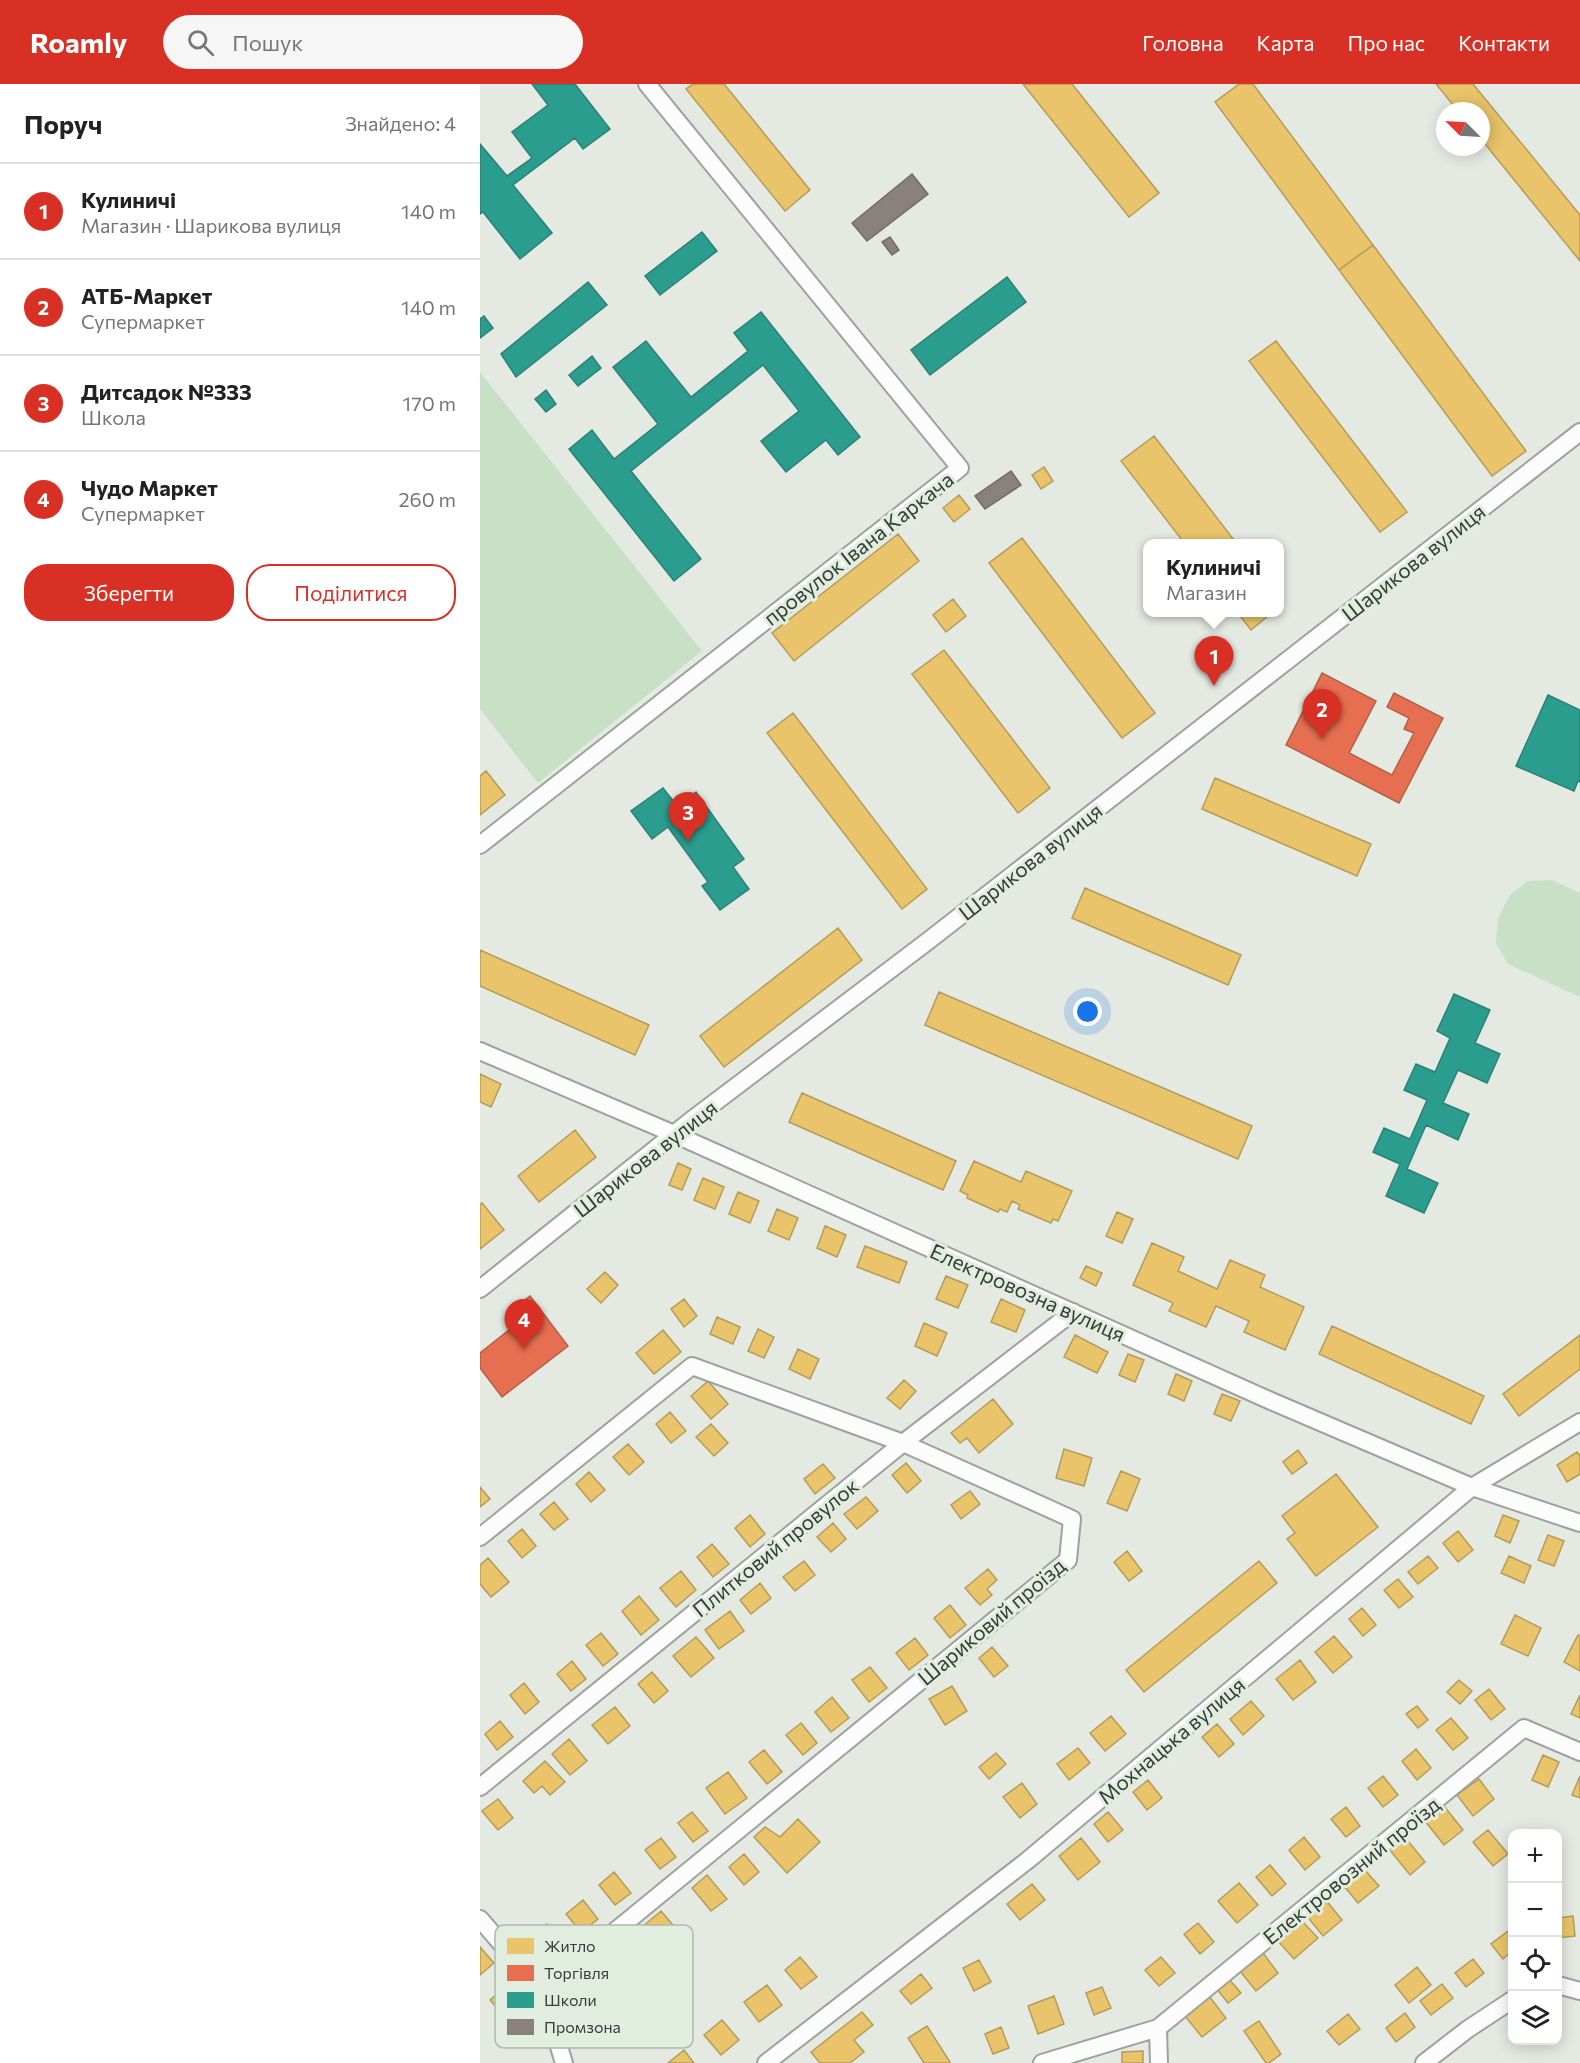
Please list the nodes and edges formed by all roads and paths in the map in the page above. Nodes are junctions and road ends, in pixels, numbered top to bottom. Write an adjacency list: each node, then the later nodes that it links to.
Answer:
1 (647, 84): 3 (street, провулок Івана Каркача)
2 (1580, 432): 5 (street, Шарикова вулиця)
3 (480, 845)
4 (480, 1052): 5 (street, Електровозна вулиця)
5 (674, 1134): 6 (street, Шарикова вулиця); 7 (street, Електровозна вулиця)
6 (480, 1289)
7 (1073, 1312): 9 (street, Плитковий провулок); 10 (street, Електровозна вулиця)
8 (1580, 1422): 10 (street, Мохнацька вулиця)
9 (903, 1443): 12 (street, Шариковий проїзд); 14 (street, Плитковий провулок); 16 (street, Шариковий проїзд)
10 (1472, 1487): 11 (street, Електровозна вулиця); 24 (street, Мохнацька вулиця)
11 (1580, 1523)
12 (480, 1537)
13 (1580, 1752): 21 (street, Електровозний проїзд)
14 (480, 1787)
15 (480, 1920): 17 (street)
16 (623, 1925)
17 (495, 1937)
18 (1562, 1986): 19 (street)
19 (1580, 1991)
20 (1508, 2003): 27 (street)
21 (1158, 2028): 25 (street); 26 (street)
22 (559, 2048): 23 (street)
23 (564, 2063)
24 (766, 2063)
25 (1042, 2063)
26 (1159, 2063)
27 (1424, 2063)

